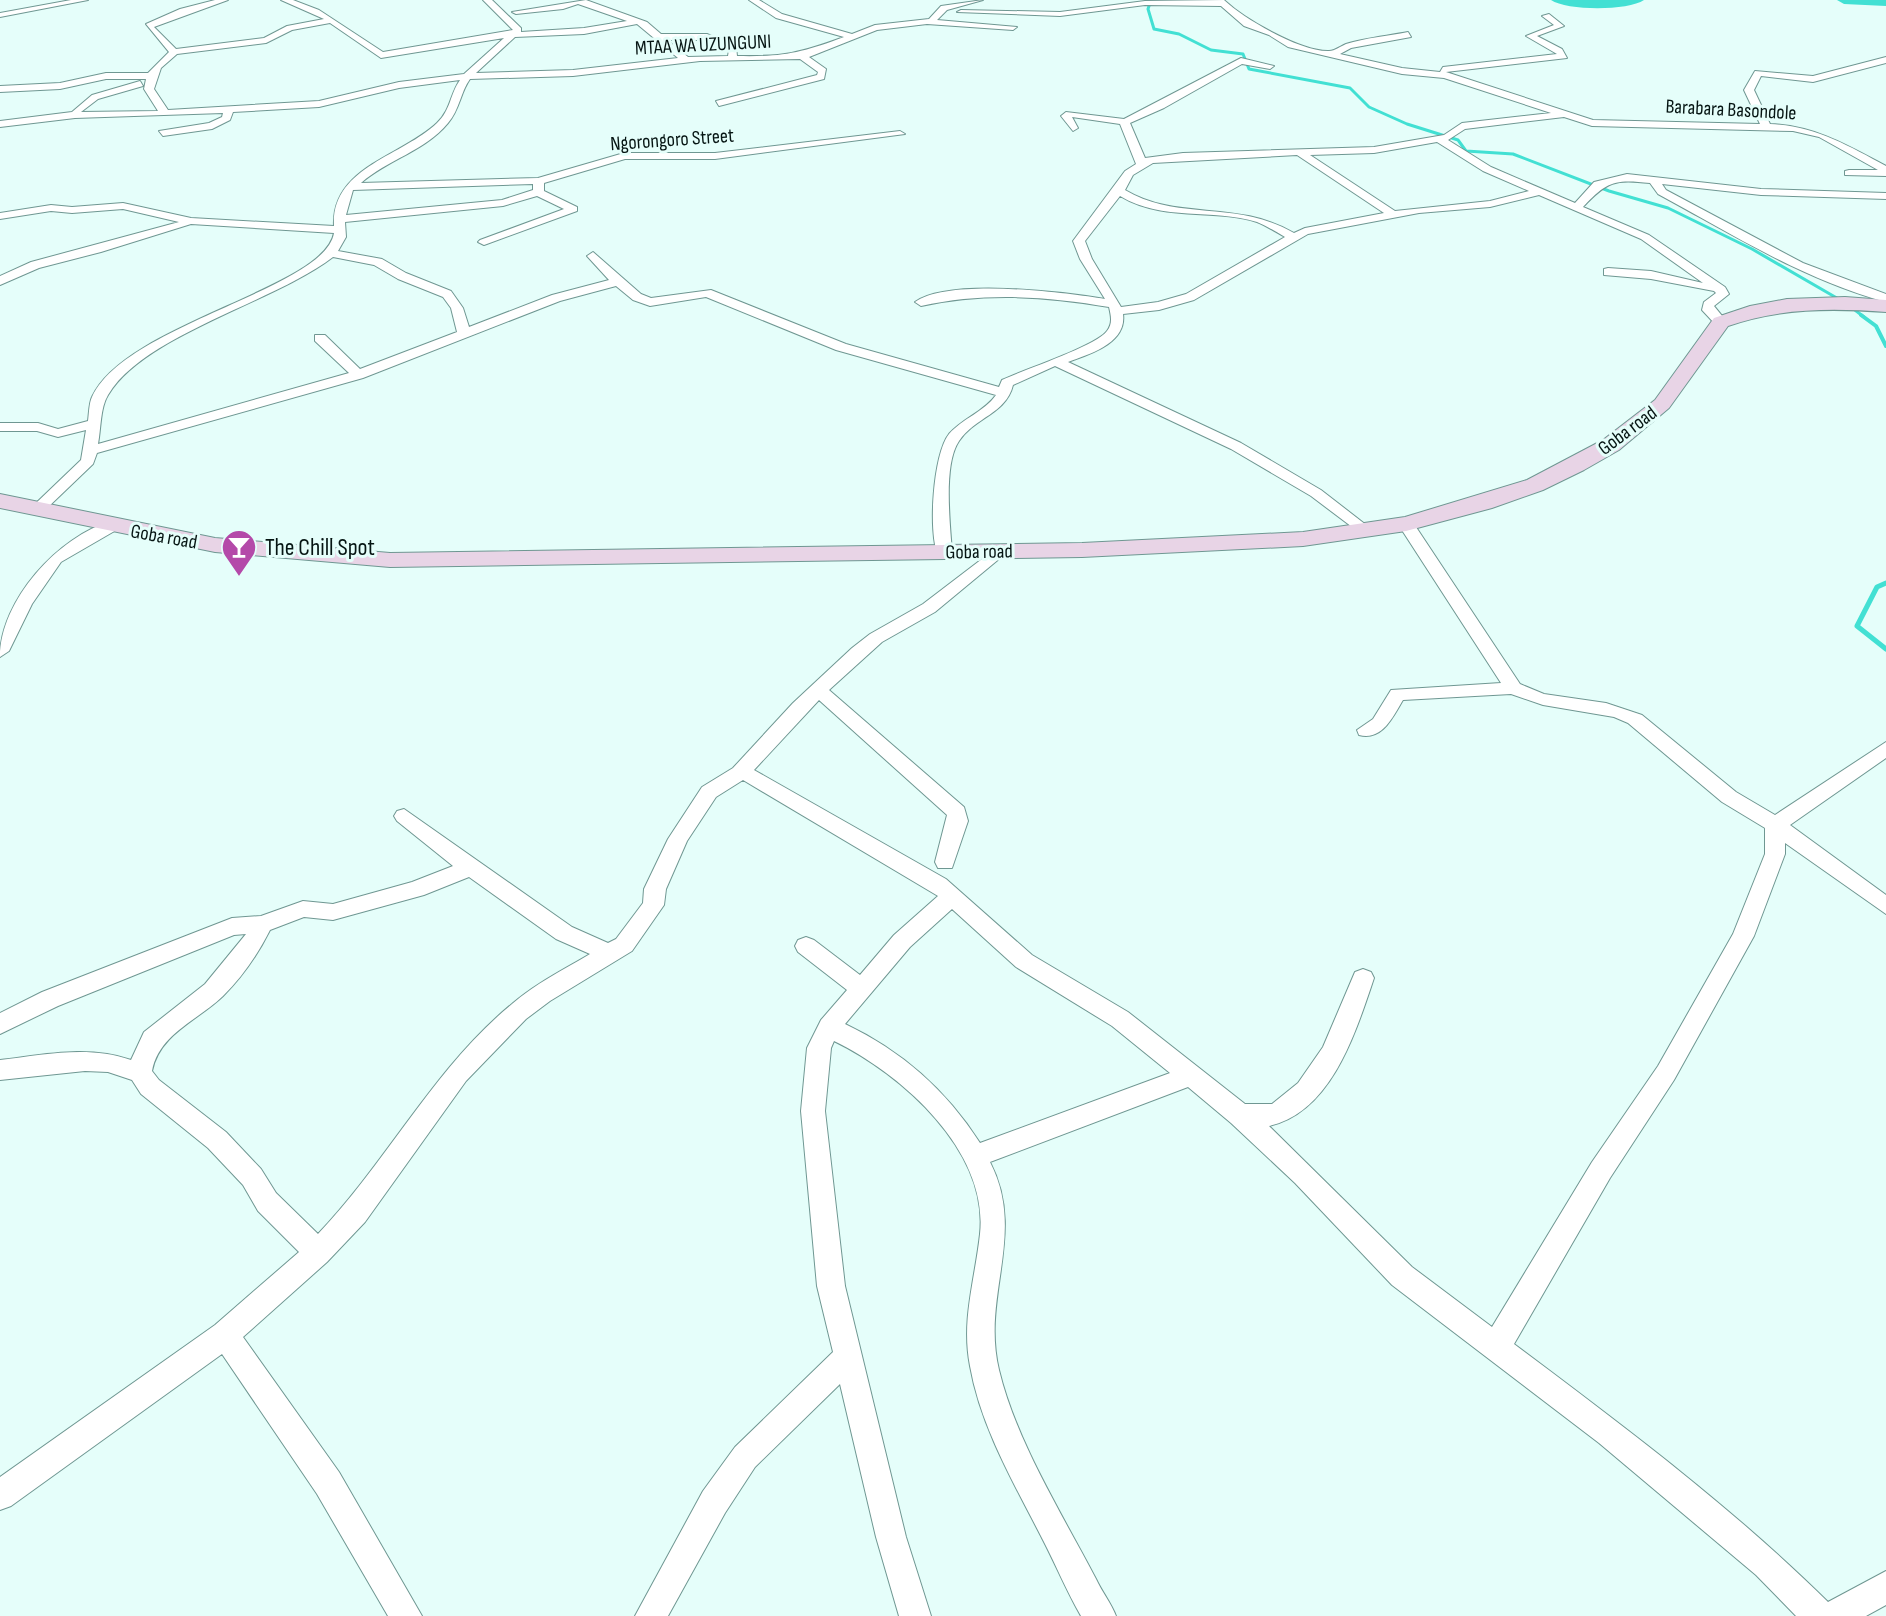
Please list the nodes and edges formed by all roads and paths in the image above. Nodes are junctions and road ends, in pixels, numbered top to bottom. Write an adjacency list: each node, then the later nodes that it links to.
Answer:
1 (55, 0): 11 (street)
2 (84, 0): 11 (street)
3 (224, 0): 23 (street)
4 (286, 0): 16 (street)
5 (487, 0): 19 (street)
6 (753, 0): 22 (street)
7 (979, 0): 13 (street)
8 (581, 1): 12 (street); 17 (street)
9 (1221, 2): 10 (street); 13 (street); 24 (street)
10 (1234, 2)
11 (65, 3): 14 (street)
12 (516, 12)
13 (936, 14): 18 (street); 22 (street, MTAA WA UZUNGUNI)
14 (0, 15)
15 (1546, 16): 30 (street)
16 (333, 20): 19 (street); 23 (street)
17 (636, 22): 19 (street); 21 (street)
18 (1013, 27)
19 (512, 35): 31 (street)
20 (1408, 35): 24 (street)
21 (657, 37): 26 (street); 27 (street)
22 (854, 37): 25 (street, MTAA WA UZUNGUNI)
23 (174, 52): 32 (street)
24 (1330, 55): 30 (street)
25 (802, 56): 26 (street, MTAA WA UZUNGUNI); 34 (street)
26 (732, 58): 27 (street, MTAA WA UZUNGUNI)
27 (685, 59): 31 (street, MTAA WA UZUNGUNI)
28 (1886, 60): 41 (street)
29 (1270, 66): 39 (street)
30 (1429, 72): 38 (street, Barabara Basondole)
31 (467, 76): 35 (street, MTAA WA UZUNGUNI); 52 (street)
32 (151, 79): 33 (street); 36 (street); 37 (street)
33 (0, 89)
34 (719, 103)
35 (229, 109): 37 (street, MTAA WA UZUNGUNI); 43 (street)
36 (76, 111)
37 (164, 112): 40 (street, MTAA WA UZUNGUNI)
38 (1566, 114): 41 (street, Barabara Basondole); 45 (street)
39 (1125, 122): 42 (street); 47 (street)
40 (0, 124)
41 (1766, 126): 48 (street, Barabara Basondole)
42 (1073, 128)
43 (163, 133)
44 (900, 134): 51 (street, Ngorongoro Street)
45 (1440, 139): 46 (street); 54 (street)
46 (1301, 154): 47 (street); 57 (street)
47 (1141, 164): 53 (street)
48 (1883, 167): 49 (street)
49 (1849, 173)
50 (1652, 180): 55 (street); 56 (street); 69 (street)
51 (538, 186): 52 (street, Ngorongoro Street); 60 (street); 62 (street)
52 (351, 187): 60 (street)
53 (1119, 191): 61 (street); 72 (street)
54 (1540, 192): 56 (street); 57 (street)
55 (1886, 196)
56 (1578, 206): 68 (street)
57 (1394, 215): 61 (street)
58 (0, 216): 59 (street)
59 (191, 221): 60 (street); 66 (street)
60 (340, 224): 63 (street)
61 (1295, 238): 72 (street)
62 (484, 242)
63 (331, 253): 74 (street); 79 (street)
64 (593, 256): 67 (street)
65 (1608, 272): 68 (street)
66 (0, 281)
67 (620, 281): 74 (street); 78 (street)
68 (1721, 290): 73 (street)
69 (1886, 298)
70 (921, 302): 72 (street)
71 (1886, 306): 73 (main road)
72 (1115, 308): 76 (street)
73 (1721, 322): 84 (main road, Goba road)
74 (464, 333): 77 (street)
75 (320, 338): 77 (street)
76 (1056, 361): 78 (street); 86 (street)
77 (358, 375): 81 (street)
78 (1006, 393): 88 (street)
79 (93, 424): 80 (street); 81 (street)
80 (0, 427)
81 (92, 450): 83 (street)
82 (0, 501): 83 (main road, Goba road)
83 (39, 508): 85 (main road, Goba road)
84 (1406, 524): 86 (main road, Goba road); 90 (street)
85 (112, 526): 88 (main road, Goba road); 89 (street)
86 (1364, 531): 87 (main road, Goba road)
87 (999, 551): 88 (main road, Goba road); 91 (street)
88 (944, 552)
89 (0, 651)
90 (1514, 688): 92 (street); 96 (street)
91 (818, 690): 94 (street); 97 (street)
92 (1366, 730)
93 (1886, 749): 96 (street)
94 (740, 773): 99 (street); 103 (street)
95 (404, 816): 98 (street)
96 (1775, 825): 100 (street); 115 (street)
97 (945, 862)
98 (473, 867): 101 (street); 103 (street)
99 (952, 895): 105 (street); 110 (street)
100 (1886, 906)
101 (262, 924): 106 (street); 109 (street)
102 (806, 946): 105 (street)
103 (610, 954): 113 (street)
104 (1363, 978): 111 (street)
105 (860, 987): 107 (street)
106 (0, 1024)
107 (829, 1027): 112 (street); 116 (street)
108 (0, 1070): 109 (street)
109 (140, 1073): 113 (street)
110 (1190, 1076): 111 (street); 112 (street)
111 (1240, 1115): 115 (street)
112 (975, 1156): 122 (street)
113 (318, 1253): 114 (street)
114 (225, 1335): 117 (street); 119 (street)
115 (1497, 1346): 123 (street)
116 (846, 1359): 120 (street); 121 (street)
117 (0, 1495)
118 (1886, 1587): 124 (street)
119 (406, 1616)
120 (651, 1616)
121 (915, 1616)
122 (1100, 1616)
123 (1819, 1616)
124 (1835, 1616)

